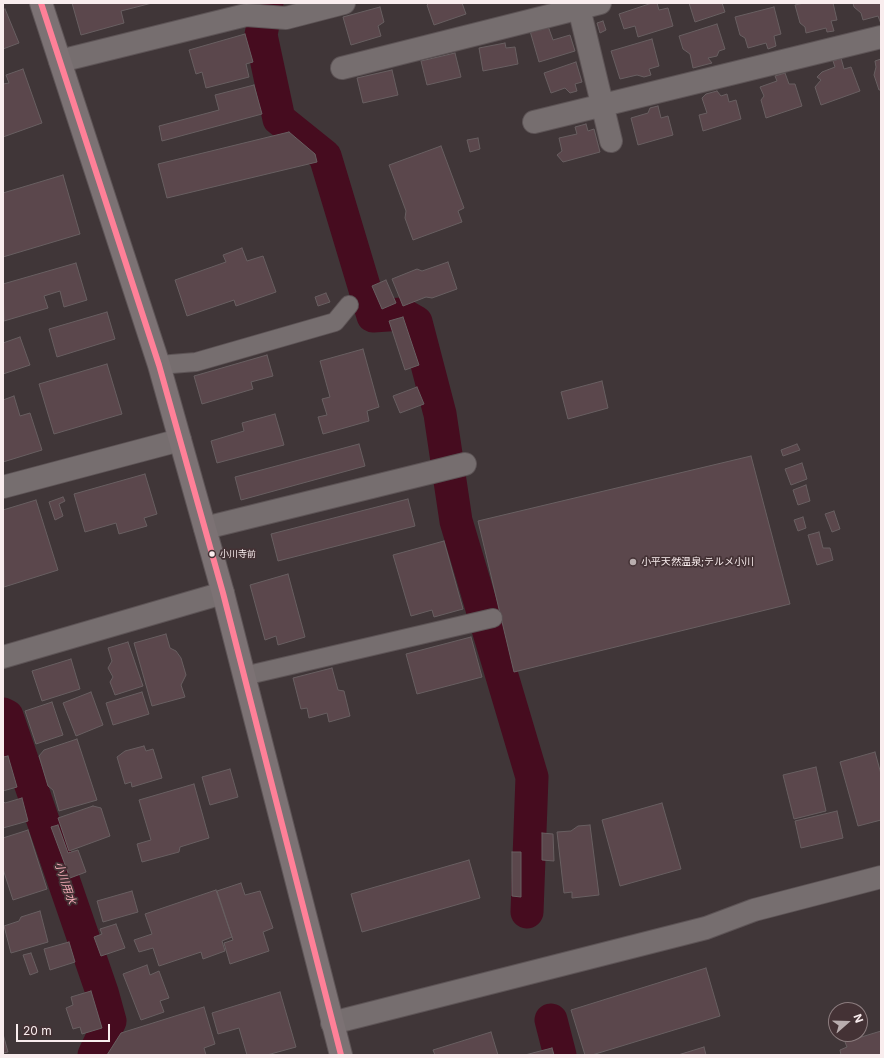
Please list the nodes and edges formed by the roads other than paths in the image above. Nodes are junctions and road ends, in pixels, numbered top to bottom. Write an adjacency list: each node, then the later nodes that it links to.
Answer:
1 (41, 3): 6 (main road)
2 (344, 3): 6 (street)
3 (600, 3): 4 (street)
4 (579, 8): 7 (street); 8 (street)
5 (881, 37): 8 (street)
6 (60, 61): 12 (main road)
7 (342, 68)
8 (602, 105): 9 (street); 10 (street)
9 (534, 122)
10 (611, 141)
11 (349, 305): 12 (lane)
12 (159, 365): 13 (main road)
13 (180, 440): 15 (street); 16 (main road)
14 (465, 464): 16 (street)
15 (3, 487)
16 (205, 528): 17 (main road)
17 (223, 593): 19 (street); 20 (main road)
18 (486, 620): 20 (lane)
19 (3, 657)
20 (244, 676): 22 (main road)
21 (881, 877): 22 (street)
22 (332, 1023): 23 (main road)
23 (341, 1055)

